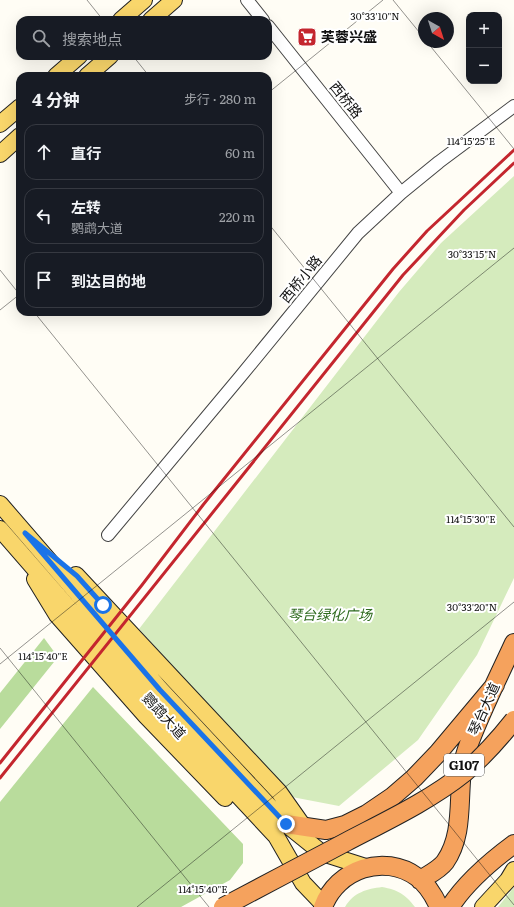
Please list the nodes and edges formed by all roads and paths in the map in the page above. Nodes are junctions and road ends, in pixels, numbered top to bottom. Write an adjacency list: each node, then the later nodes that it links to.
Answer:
1 (144, 0): 4 (main road)
2 (174, 0): 5 (main road)
3 (247, 0): 6 (street)
4 (126, 16)
5 (156, 16)
6 (260, 16)
7 (272, 31): 17 (street, 西桥路)
8 (74, 60): 10 (main road)
9 (105, 60): 11 (main road)
10 (61, 72)
11 (92, 72)
12 (514, 106): 17 (street, 西桥小路)
13 (16, 110): 14 (main road)
14 (0, 124)
15 (16, 140): 16 (main road)
16 (0, 154)
17 (401, 193): 20 (street, 西桥小路)
18 (0, 504): 24 (main road)
19 (0, 529): 24 (main road, 鹦鹉大道)
20 (108, 535)
21 (514, 643): 22 (highway, 琴台大道 / G107)
22 (495, 685): 24 (highway); 28 (highway, 琴台大道 / G107)
23 (514, 720): 30 (highway, bridge)
24 (288, 829): 26 (main road, 鹦鹉大道); 29 (main road, 鹦鹉大道)
25 (514, 844): 32 (highway)
26 (366, 867): 28 (highway); 29 (highway)
27 (514, 870): 33 (main road)
28 (419, 878): 31 (highway)
29 (324, 906)
30 (223, 907)
31 (439, 907)
32 (450, 907)
33 (483, 907)

